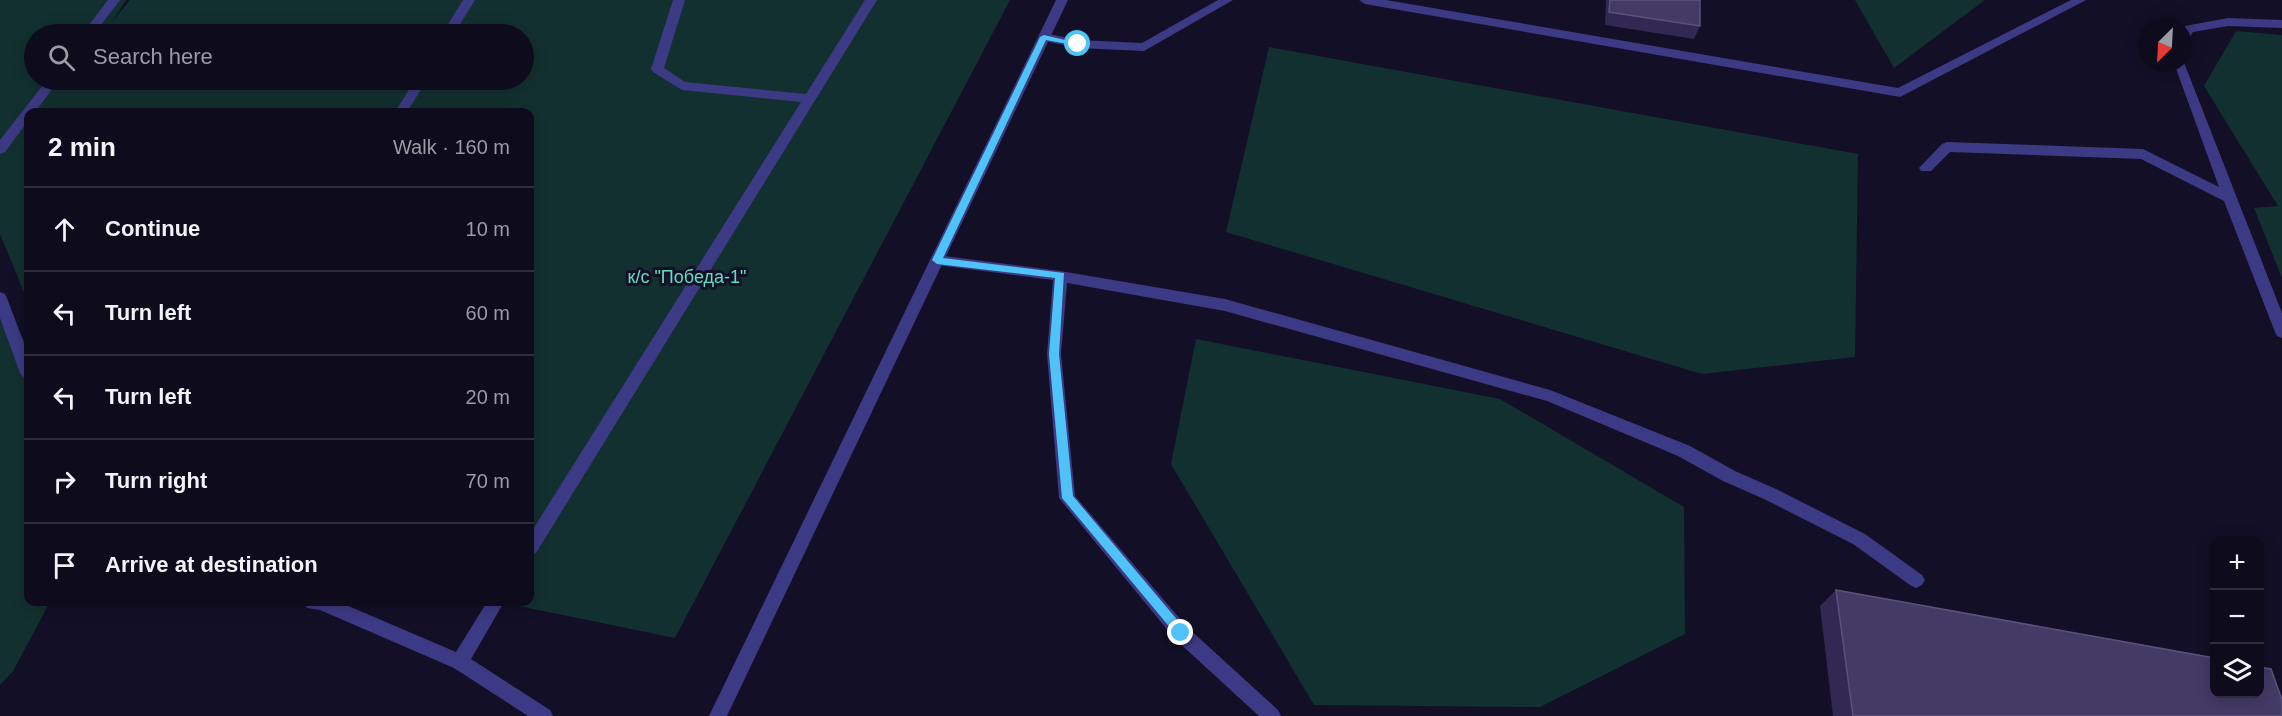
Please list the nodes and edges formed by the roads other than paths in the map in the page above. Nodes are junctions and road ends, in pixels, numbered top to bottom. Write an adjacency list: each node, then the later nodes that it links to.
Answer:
1 (114, 0): 9 (street)
2 (469, 0): 10 (street)
3 (679, 0): 17 (street)
4 (871, 0): 17 (street)
5 (1062, 0): 13 (street)
6 (1227, 0): 13 (street)
7 (1365, 0): 8 (street)
8 (2080, 0)
9 (96, 24)
10 (454, 24)
11 (2282, 24): 12 (street)
12 (2192, 28)
13 (1044, 37): 24 (street)
14 (2183, 72): 23 (street)
15 (45, 90): 18 (street)
16 (415, 90): 19 (street)
17 (810, 99): 29 (street)
18 (31, 108)
19 (404, 108)
20 (24, 118): 21 (street)
21 (0, 149)
22 (1926, 168): 23 (street)
23 (2230, 198): 27 (street)
24 (937, 260): 25 (street); 35 (street)
25 (1060, 276): 30 (street); 36 (street)
26 (0, 298): 28 (street)
27 (2282, 332)
28 (24, 362)
29 (534, 542)
30 (1916, 580)
31 (330, 606): 33 (street)
32 (494, 606): 33 (street)
33 (460, 662): 34 (street)
34 (544, 716)
35 (718, 716)
36 (1272, 716)

